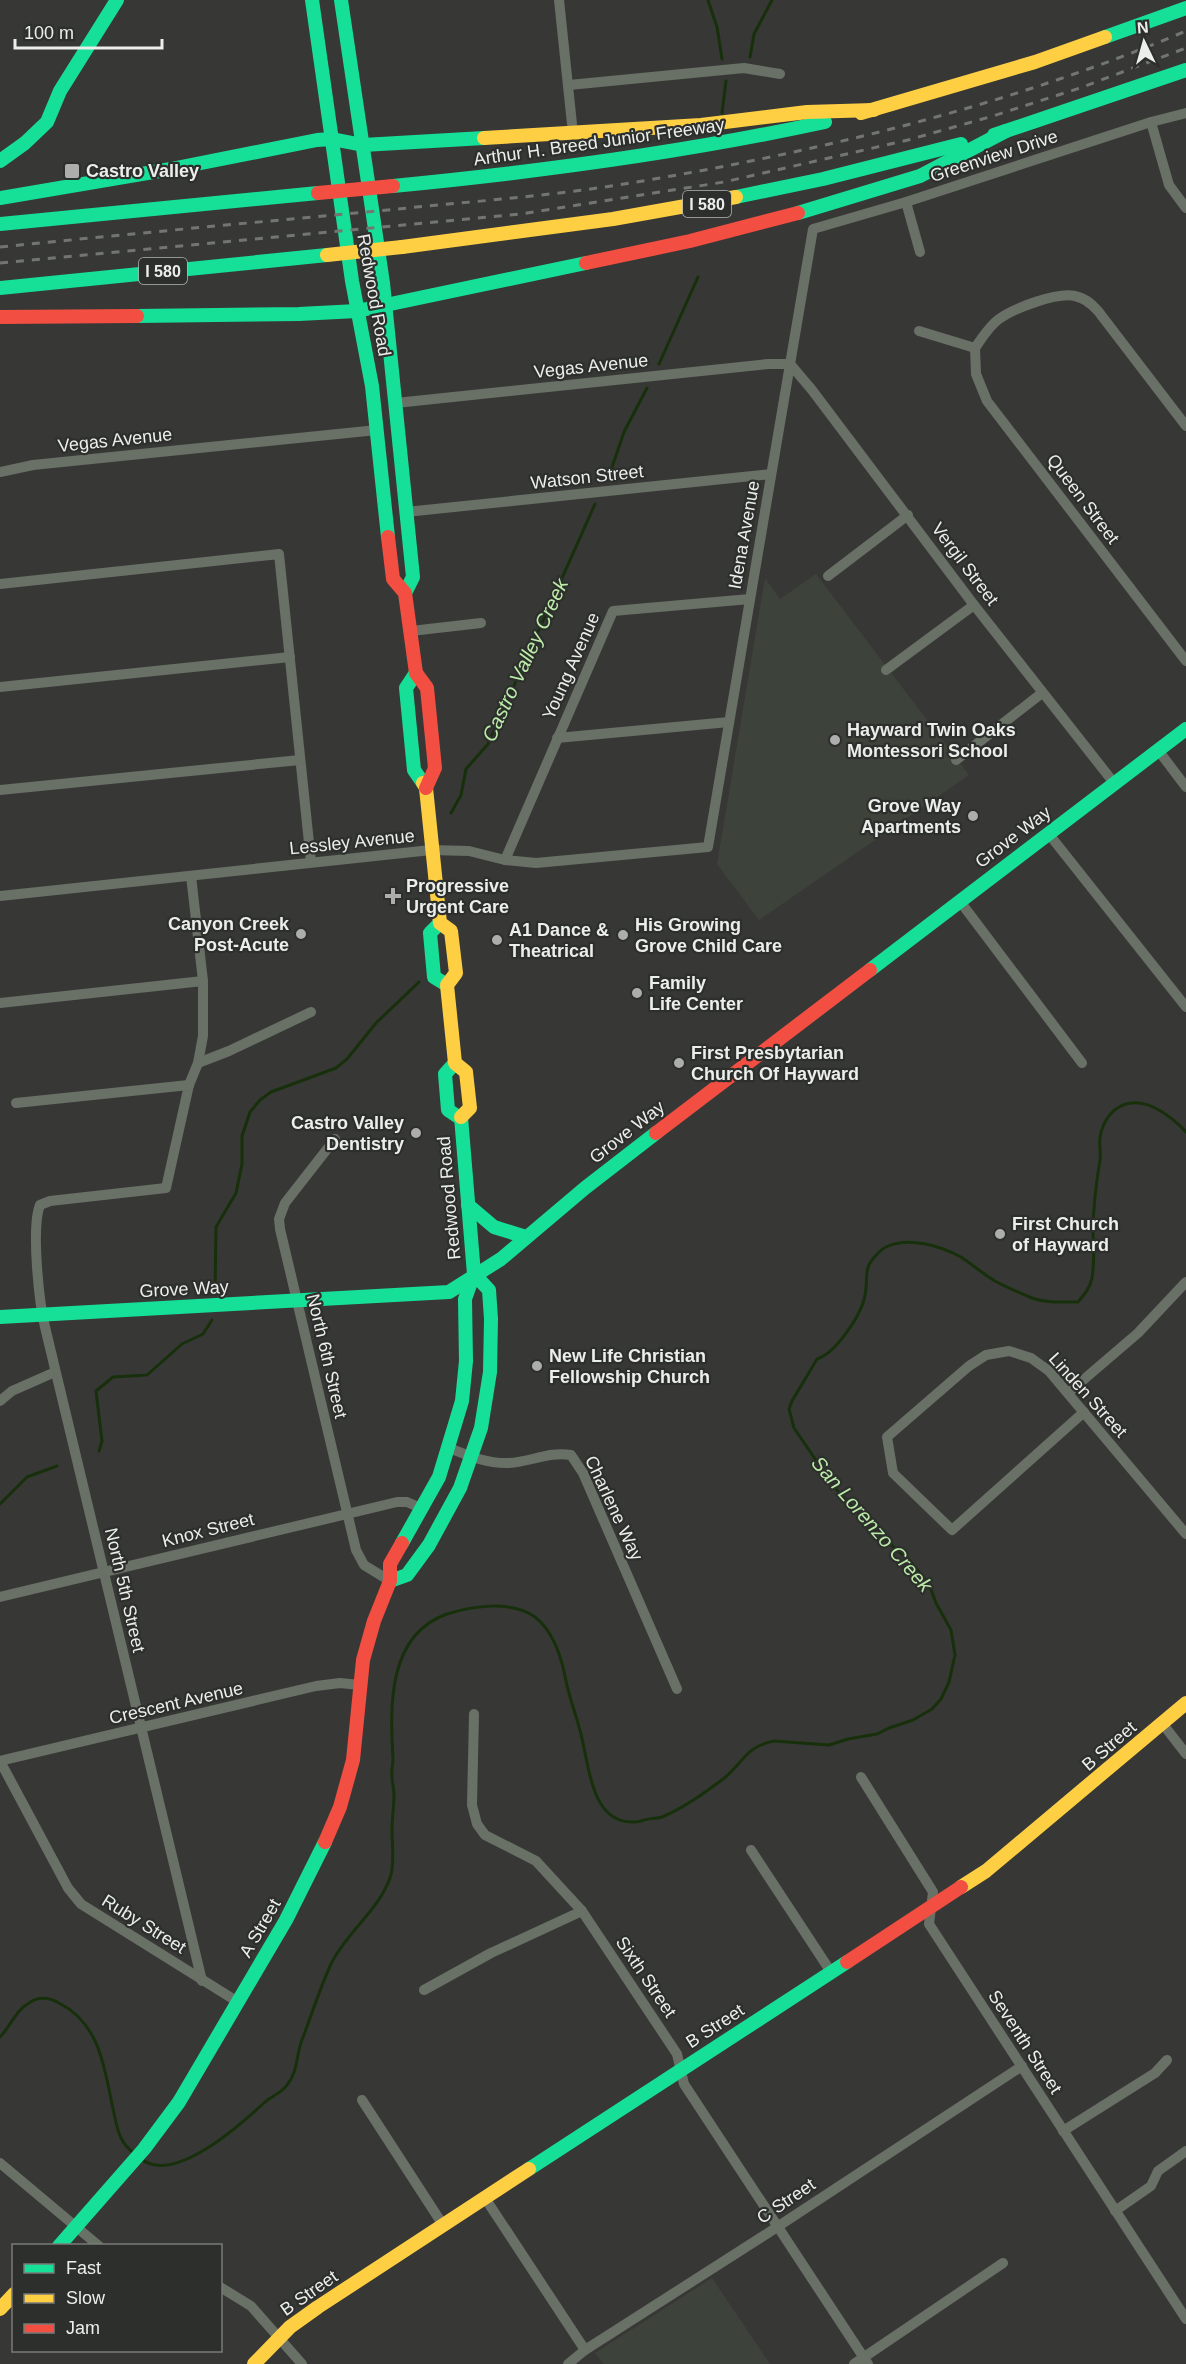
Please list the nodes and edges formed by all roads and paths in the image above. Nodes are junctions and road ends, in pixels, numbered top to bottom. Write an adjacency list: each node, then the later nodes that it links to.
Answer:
1 (117, 0): 16 (main road)
2 (312, 0): 14 (main road, Redwood Road)
3 (341, 0): 15 (main road, Redwood Road)
4 (560, 0): 8 (street)
5 (1186, 8): 9 (main road, Arthur H. Breed Junior Freeway)
6 (1186, 70): 13 (main road, I 580)
7 (780, 74): 8 (street)
8 (569, 85): 12 (street)
9 (874, 110): 15 (main road); 20 (main road, Arthur H. Breed Junior Freeway, bridge)
10 (1186, 113): 11 (street, Greenview Drive)
11 (1151, 122): 18 (street, Greenview Drive); 19 (street)
12 (572, 124)
13 (1006, 131): 23 (main road, I 580, bridge); 24 (main road)
14 (332, 139): 15 (main road); 17 (main road); 25 (main road, Redwood Road)
15 (363, 145): 24 (main road, Redwood Road)
16 (0, 161)
17 (0, 198)
18 (906, 202): 21 (street, Greenview Drive); 22 (street)
19 (1186, 208)
20 (0, 224)
21 (813, 229): 29 (street, Idena Avenue)
22 (920, 252)
23 (0, 288)
24 (386, 306): 25 (main road); 30 (main road, Redwood Road)
25 (357, 311): 26 (main road); 32 (main road, Redwood Road)
26 (0, 317)
27 (919, 331): 28 (street)
28 (975, 348): 31 (street); 45 (street, Queen Street)
29 (790, 364): 30 (street, Vegas Avenue); 34 (street, Idena Avenue); 36 (street, Vergil Street)
30 (396, 403): 35 (main road, Redwood Road)
31 (1186, 426)
32 (377, 429): 33 (street, Vegas Avenue); 39 (main road, Redwood Road)
33 (0, 472)
34 (771, 474): 35 (street, Watson Street); 40 (street, Idena Avenue)
35 (406, 512): 39 (main road, Redwood Road)
36 (908, 515): 37 (street); 41 (street, Vergil Street)
37 (828, 576)
38 (0, 584): 44 (street)
39 (405, 593): 43 (main road, Redwood Road)
40 (750, 599): 50 (street, Idena Avenue); 52 (street, Young Avenue)
41 (974, 605): 46 (street); 49 (street, Vergil Street)
42 (481, 623): 43 (street)
43 (411, 631): 47 (main road, Redwood Road)
44 (290, 657): 48 (street); 54 (street)
45 (1186, 661)
46 (886, 670)
47 (416, 673): 57 (main road, Redwood Road); 57 (main road, Redwood Road)
48 (0, 687)
49 (1042, 693): 55 (street); 56 (street, Vergil Street)
50 (729, 722): 52 (street); 61 (street, Idena Avenue)
51 (1186, 729): 53 (main road, Grove Way)
52 (557, 738): 63 (street, Young Avenue)
53 (1158, 750): 56 (main road, Grove Way); 58 (street)
54 (300, 760): 59 (street); 64 (street)
55 (956, 760)
56 (1114, 783): 60 (main road, Grove Way)
57 (426, 788): 62 (main road, Redwood Road)
58 (1186, 788)
59 (0, 790)
60 (1048, 832): 67 (main road, Grove Way); 72 (street)
61 (708, 847): 63 (street, Lessley Avenue)
62 (431, 850): 63 (street, Lessley Avenue); 64 (street, Lessley Avenue); 68 (main road, Redwood Road)
63 (505, 860)
64 (311, 862): 65 (street, Lessley Avenue)
65 (191, 876): 66 (street, Lessley Avenue); 69 (street)
66 (0, 896)
67 (959, 900): 76 (street); 82 (main road, Grove Way)
68 (440, 923): 70 (main road, Redwood Road); 70 (main road, Redwood Road)
69 (203, 981): 71 (street); 74 (street)
70 (447, 985): 75 (main road, Redwood Road)
71 (0, 1003)
72 (1186, 1007)
73 (311, 1012): 74 (street)
74 (198, 1063): 77 (street)
75 (455, 1063): 79 (main road, Redwood Road); 79 (main road, Redwood Road)
76 (1082, 1063)
77 (189, 1085): 78 (street); 86 (street, North 5th Street)
78 (16, 1103)
79 (460, 1118): 81 (main road, Redwood Road)
80 (335, 1139): 85 (street, North 6th Street)
81 (468, 1205): 82 (main road); 83 (main road, Redwood Road)
82 (526, 1237): 83 (main road, Grove Way)
83 (474, 1274): 85 (main road, Grove Way); 92 (main road, Redwood Road); 93 (main road, Redwood Road)
84 (1186, 1282): 89 (street)
85 (297, 1301): 86 (main road, Grove Way); 95 (street, North 6th Street)
86 (42, 1315): 87 (main road, Grove Way); 88 (street, North 5th Street)
87 (0, 1317)
88 (55, 1372): 90 (street); 97 (street, North 5th Street)
89 (1068, 1394): 91 (street, Linden Street); 91 (street, Linden Street)
90 (0, 1401)
91 (1084, 1412): 96 (street, Linden Street)
92 (449, 1448): 93 (street, Charlene Way); 94 (main road, A Street)
93 (472, 1457): 98 (main road); 101 (street, Charlene Way)
94 (423, 1509): 95 (street, Knox Street); 98 (main road, A Street)
95 (348, 1514): 97 (street, Knox Street); 98 (street, North 6th Street)
96 (1186, 1534)
97 (103, 1572): 99 (street, Knox Street); 105 (street, North 5th Street)
98 (390, 1581): 100 (main road, A Street)
99 (0, 1597)
100 (360, 1685): 105 (street, Crescent Avenue); 115 (main road, A Street)
101 (677, 1689)
102 (1186, 1703): 104 (main road, B Street)
103 (474, 1714): 111 (street, Sixth Street)
104 (1162, 1723): 106 (street); 110 (main road, B Street)
105 (141, 1728): 107 (street, Crescent Avenue); 113 (street, North 5th Street)
106 (1186, 1754)
107 (0, 1761): 113 (street, Ruby Street)
108 (861, 1777): 110 (street, Seventh Street)
109 (751, 1850): 112 (street)
110 (931, 1906): 112 (main road, B Street); 117 (street, Seventh Street)
111 (582, 1911): 114 (street); 118 (street, Sixth Street)
112 (831, 1972): 118 (main road, B Street)
113 (202, 1981): 115 (street, Ruby Street)
114 (424, 1990)
115 (238, 2002): 125 (main road, A Street)
116 (1167, 2061): 120 (street)
117 (1022, 2067): 120 (street, Seventh Street); 127 (street, C Street)
118 (681, 2070): 123 (main road, B Street); 127 (street, Sixth Street)
119 (362, 2100): 126 (street)
120 (1063, 2131): 124 (street, Seventh Street)
121 (1186, 2151): 124 (street)
122 (0, 2163): 125 (street)
123 (485, 2198): 126 (main road, B Street); 136 (street)
124 (1115, 2211): 134 (street, Seventh Street)
125 (76, 2225): 128 (main road, A Street); 129 (street)
126 (443, 2225): 135 (main road, B Street)
127 (777, 2226): 136 (street, C Street); 137 (street, Sixth Street)
128 (61, 2244)
129 (97, 2244)
130 (1003, 2263): 137 (street)
131 (222, 2288): 135 (street)
132 (12, 2296): 133 (main road)
133 (0, 2309)
134 (1186, 2319)
135 (280, 2337): 138 (main road, B Street); 139 (street)
136 (585, 2350): 140 (street, C Street)
137 (866, 2361): 141 (street)
138 (254, 2364)
139 (302, 2364)
140 (568, 2364)
141 (854, 2364)

